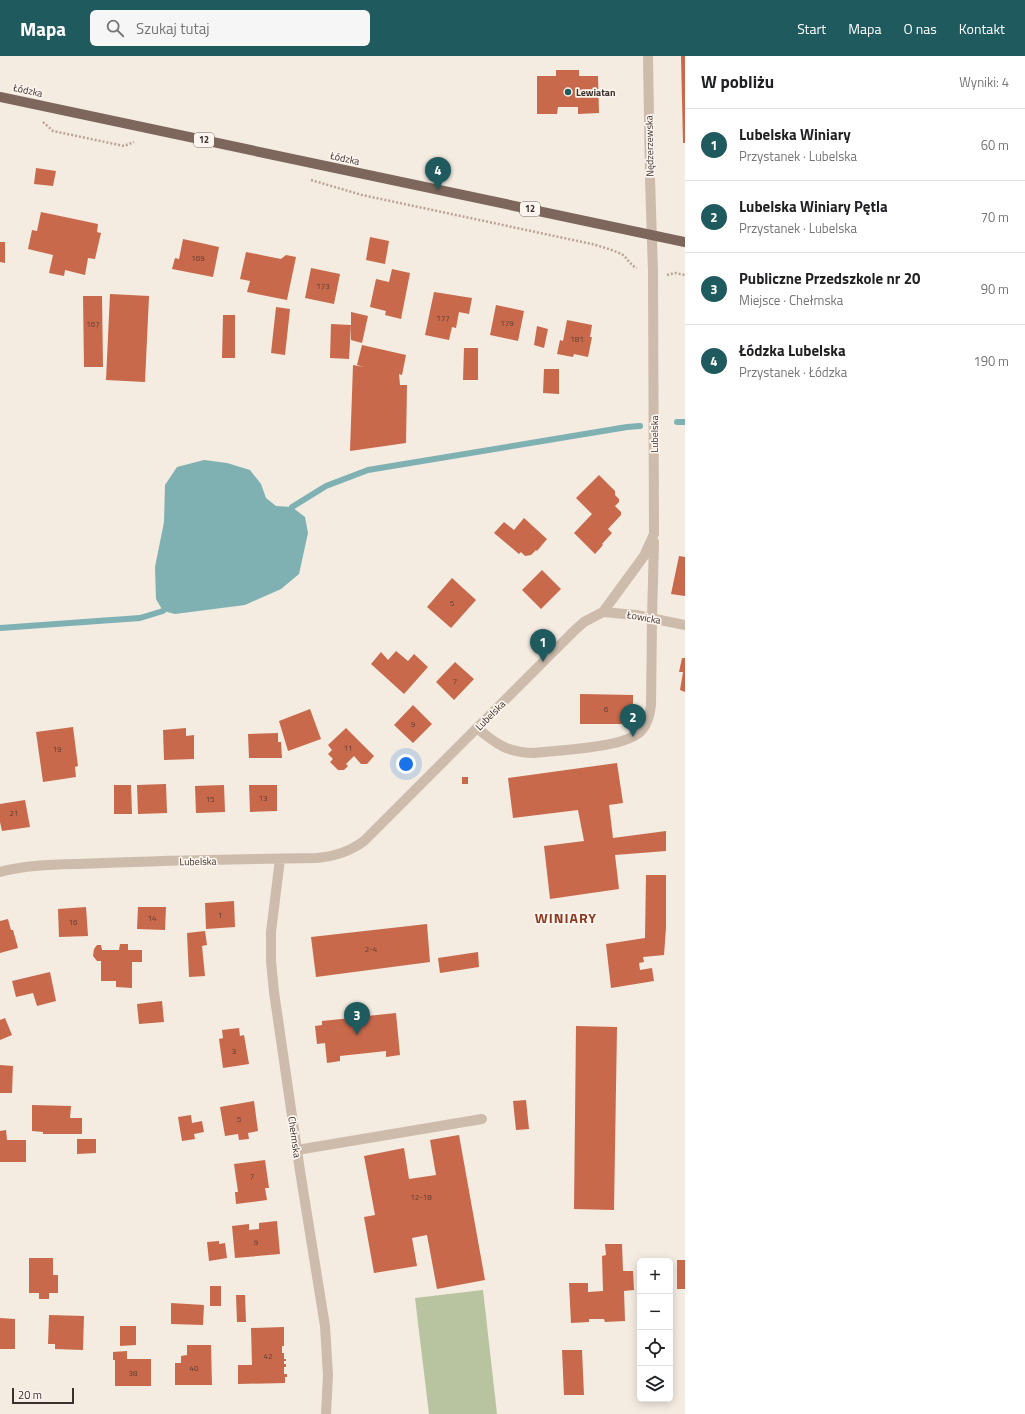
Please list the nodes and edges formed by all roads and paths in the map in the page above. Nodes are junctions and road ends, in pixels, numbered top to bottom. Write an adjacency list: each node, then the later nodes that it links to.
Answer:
1 (648, 56): 6 (street, Nędzerzewska)
2 (0, 97): 6 (main road, Łódzka / 12)
3 (36, 120): 4 (path)
4 (141, 143)
5 (309, 180): 8 (path)
6 (653, 235): 7 (main road, Łódzka / 12); 8 (street, Lubelska)
7 (685, 242)
8 (653, 272): 9 (path); 10 (street, Lubelska)
9 (685, 275)
10 (654, 534): 11 (street, Lubelska); 12 (street)
11 (603, 612): 12 (street, Łowicka); 14 (street, Lubelska)
12 (652, 618): 13 (street, Łowicka); 14 (street)
13 (685, 625)
14 (477, 728): 15 (street, Lubelska)
15 (280, 859): 16 (street, Lubelska); 18 (street, Chełmska)
16 (0, 872)
17 (482, 1119): 18 (street)
18 (297, 1150): 19 (street, Chełmska)
19 (326, 1414)

